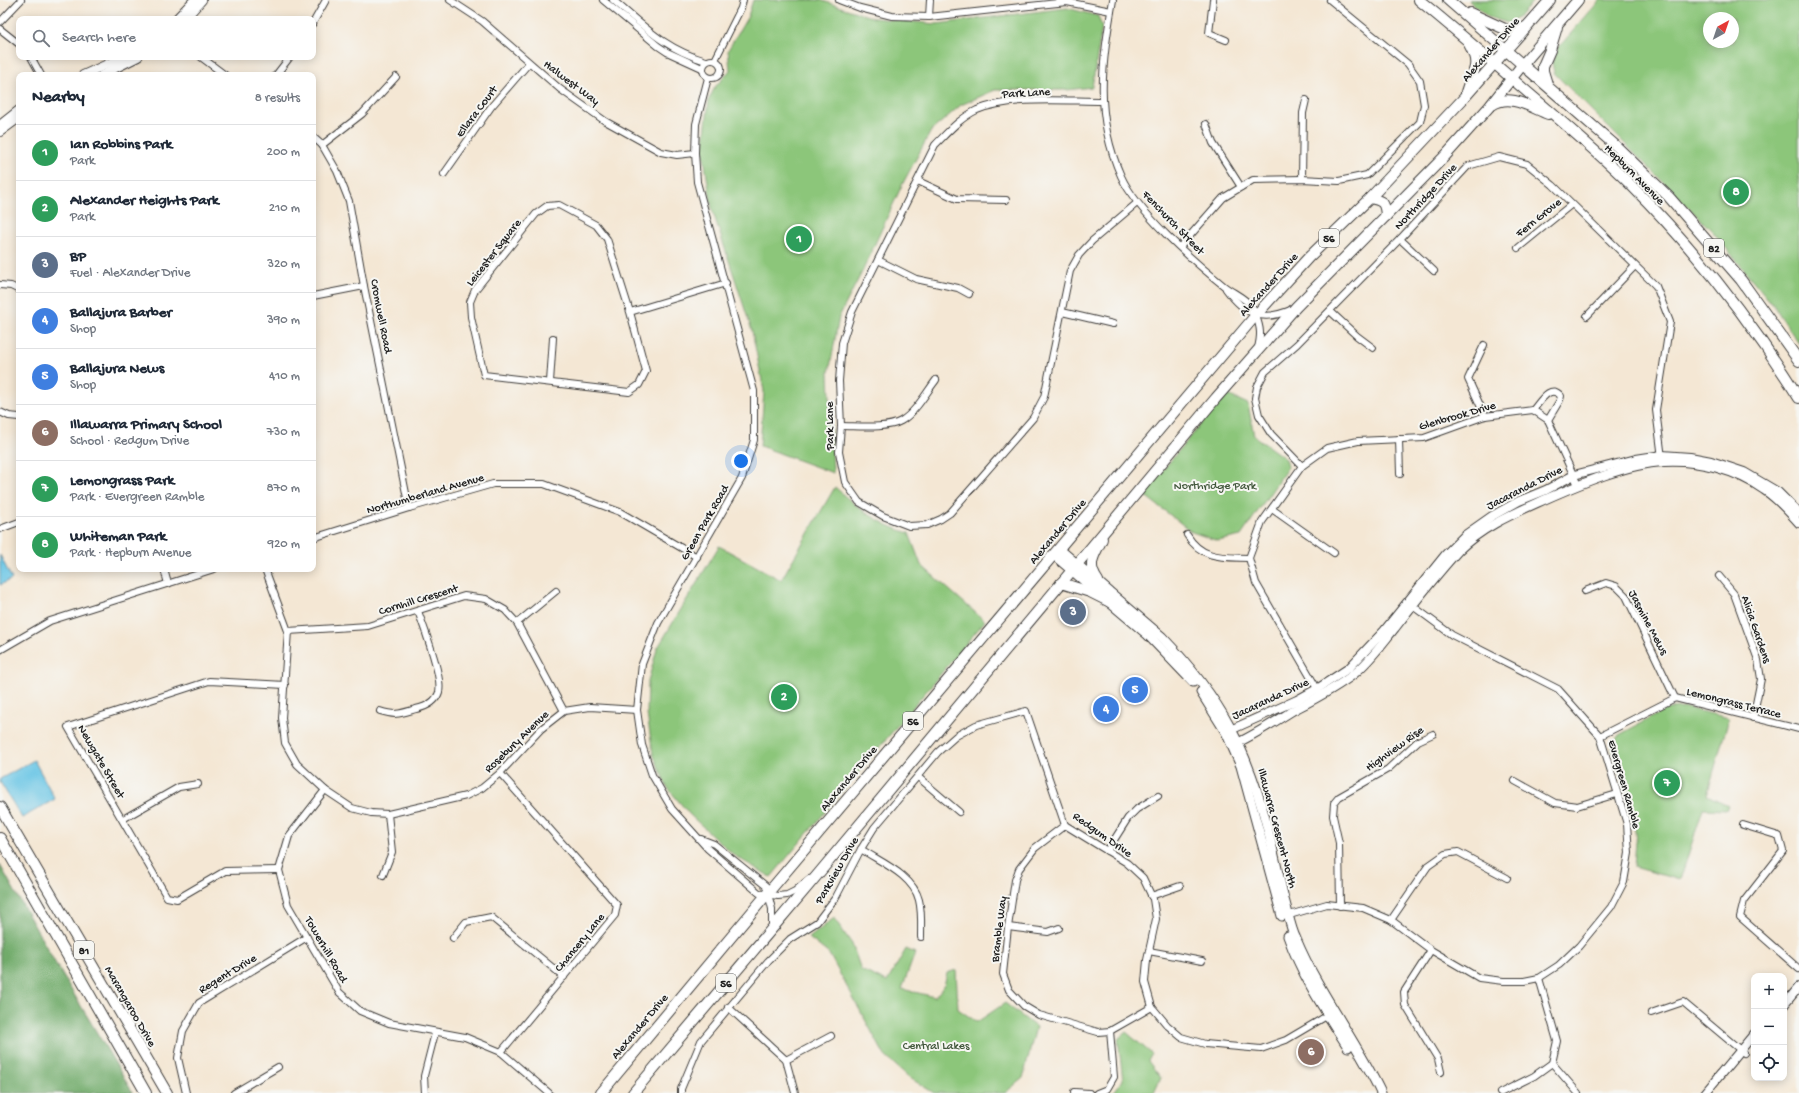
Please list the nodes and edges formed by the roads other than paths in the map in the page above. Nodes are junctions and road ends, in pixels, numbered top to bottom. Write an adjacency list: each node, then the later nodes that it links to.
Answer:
1 (21, 0): 25 (street)
2 (194, 0): 21 (street)
3 (202, 0): 22 (street)
4 (326, 0): 24 (street)
5 (450, 0): 40 (street, Halwest Way)
6 (603, 0): 43 (street)
7 (613, 0): 39 (street)
8 (743, 0): 38 (street)
9 (839, 0): 23 (street)
10 (930, 0): 23 (street)
11 (1113, 0): 20 (street, Fenchurch Street)
12 (1213, 0): 30 (street)
13 (1330, 0): 67 (street)
14 (1419, 0): 29 (main road, Hepburn Avenue / 82)
15 (1448, 0): 19 (main road, Hepburn Avenue / 82)
16 (1550, 0): 27 (main road, Alexander Drive / 56)
17 (1578, 0): 26 (main road, 56)
18 (1027, 3): 20 (street); 23 (street)
19 (1459, 8): 27 (main road); 32 (main road, Hepburn Avenue / 82)
20 (1111, 10): 55 (street, Fenchurch Street)
21 (179, 16)
22 (188, 16)
23 (929, 17)
24 (316, 18)
25 (0, 22)
26 (1558, 23): 42 (main road, 56); 52 (main road)
27 (1527, 27): 32 (main road, Alexander Drive / 56)
28 (0, 29): 31 (street)
29 (1466, 38): 41 (main road, Hepburn Avenue / 82); 53 (main road)
30 (1226, 40)
31 (16, 42)
32 (1507, 49): 41 (main road, Alexander Drive / 56); 42 (main road, Hepburn Avenue / 82)
33 (32, 60): 44 (street)
34 (116, 60): 45 (street)
35 (132, 60): 46 (street)
36 (205, 60): 47 (street)
37 (288, 60): 48 (street)
38 (715, 60): 39 (street); 50 (street)
39 (706, 61): 43 (street)
40 (529, 63): 65 (street, Halwest Way); 66 (street, Ellara Court)
41 (1495, 63): 51 (main road, Hepburn Avenue / 82); 53 (main road, Alexander Drive / 56)
42 (1523, 64): 51 (main road, 56); 52 (main road, Hepburn Avenue / 82)
43 (702, 68): 50 (street)
44 (39, 72)
45 (90, 72)
46 (108, 72)
47 (222, 72)
48 (278, 72)
49 (396, 77): 64 (street)
50 (708, 78): 65 (street, Green Park Road)
51 (1512, 78): 56 (main road, 56); 58 (main road, Hepburn Avenue / 82)
52 (1547, 85): 98 (main road, Hepburn Avenue / 82)
53 (1464, 98): 70 (main road, Alexander Drive / 56)
54 (1306, 100): 67 (street)
55 (1102, 101): 68 (street, Park Lane); 72 (street, Fenchurch Street)
56 (1489, 107): 58 (main road); 74 (main road, 56)
57 (16, 112): 61 (street)
58 (1556, 117): 101 (main road, Hepburn Avenue / 82)
59 (16, 120): 62 (street)
60 (1206, 124): 69 (street)
61 (0, 125)
62 (0, 132)
63 (316, 139): 64 (street, Cromwell Road)
64 (322, 145): 83 (street, Cromwell Road)
65 (695, 153): 81 (street, Green Park Road)
66 (444, 174)
67 (1302, 179): 69 (street)
68 (918, 181): 71 (street); 78 (street, Park Lane)
69 (1241, 187): 76 (street)
70 (1370, 198): 74 (main road); 91 (main road, Alexander Drive / 56)
71 (1006, 200)
72 (1137, 203): 76 (street, Fenchurch Street); 90 (street, Park Lane)
73 (1572, 204): 75 (street, Northridge Drive); 77 (street, Fern Grove); 79 (street, Northridge Drive)
74 (1386, 216): 87 (main road, 56)
75 (1400, 239): 80 (street); 88 (street, Northridge Drive)
76 (1180, 247): 91 (street, Fenchurch Street)
77 (1518, 248)
78 (878, 260): 85 (street); 107 (street, Park Lane)
79 (1635, 266): 92 (street); 109 (street, Northridge Drive)
80 (1434, 271)
81 (726, 283): 89 (street); 125 (street, Green Park Road)
82 (0, 285): 84 (street)
83 (364, 286): 86 (street); 114 (street, Cromwell Road)
84 (16, 288)
85 (968, 294)
86 (316, 295)
87 (1296, 307): 91 (street); 97 (main road, 56)
88 (1330, 311): 96 (street); 110 (street, Northridge Drive)
89 (630, 312): 100 (street, Leicester Square); 100 (street, Leicester Square)
90 (1062, 312): 93 (street); 107 (street, Park Lane)
91 (1256, 315): 97 (street, Fenchurch Street); 123 (main road, Alexander Drive / 56)
92 (1587, 316)
93 (1113, 324)
94 (553, 338): 100 (street)
95 (1484, 345): 104 (street)
96 (1373, 348)
97 (1257, 351): 119 (main road, 56)
98 (1799, 361)
99 (936, 380): 107 (street)
100 (550, 382)
101 (1799, 398)
102 (1533, 410): 104 (street, Glenbrook Drive); 106 (street); 106 (street)
103 (0, 412): 105 (street)
104 (1485, 416): 108 (street, Glenbrook Drive)
105 (16, 417)
106 (1548, 420): 112 (street)
107 (841, 426)
108 (1399, 439): 110 (street, Glenbrook Drive); 111 (street)
109 (1662, 458): 112 (street, Jacaranda Drive); 113 (street, Jacaranda Drive); 116 (street, Jacaranda Drive); 118 (street, Jacaranda Drive)
110 (1302, 466): 115 (street, Glenbrook Drive)
111 (1400, 474)
112 (1574, 475): 113 (street); 138 (street, Jacaranda Drive)
113 (1578, 485): 138 (street, Jacaranda Drive)
114 (409, 508): 122 (street, Northumberland Avenue); 125 (street, Northumberland Avenue)
115 (1272, 509): 124 (street); 126 (street, Glenbrook Drive)
116 (1799, 513)
117 (16, 523): 120 (street)
118 (1799, 523)
119 (1107, 528): 127 (main road, 56); 132 (main road)
120 (0, 529)
121 (1187, 535): 126 (street)
122 (316, 537)
123 (1057, 552): 127 (main road, Illawarra Crescent North); 178 (main road, Alexander Drive / 56)
124 (1334, 553)
125 (697, 557): 146 (street, Green Park Road)
126 (1250, 558): 144 (street)
127 (1075, 566): 132 (main road, Illawarra Crescent North); 133 (main road, 56); 137 (main road, Illawarra Crescent North)
128 (165, 572): 134 (street)
129 (205, 572): 134 (street)
130 (267, 572): 141 (street, Rosebury Avenue)
131 (1719, 576): 150 (street, Alicia Gardens)
132 (1098, 581): 152 (main road, Illawarra Crescent North)
133 (1061, 583): 137 (main road); 174 (main road, 56)
134 (168, 584): 142 (street)
135 (556, 591): 140 (street)
136 (1585, 591): 145 (street, Jasmine Mews)
137 (1110, 602): 152 (main road, Illawarra Crescent North)
138 (1410, 604): 144 (street, Jacaranda Drive); 154 (street, Evergreen Ramble)
139 (418, 611): 140 (street, Cornhill Crescent); 141 (street, Cornhill Crescent); 147 (street)
140 (517, 623): 148 (street, Cornhill Crescent)
141 (288, 631): 143 (street, Rosebury Avenue)
142 (0, 650)
143 (285, 685): 160 (street, Rosebury Avenue); 166 (street, Newgate Street)
144 (1319, 692): 152 (street, Jacaranda Drive); 155 (street, Jacaranda Drive)
145 (1675, 698): 150 (street, Lemongrass Terrace); 154 (street, Lemongrass Terrace)
146 (637, 710): 148 (street, Rosebury Avenue); 170 (street, Green Park Road)
147 (380, 711)
148 (564, 711): 156 (street, Rosebury Avenue)
149 (1026, 711): 157 (street, Parkview Drive); 167 (street, Redgum Drive)
150 (1753, 718): 151 (street, Lemongrass Terrace)
151 (1799, 729)
152 (1229, 731): 155 (main road, Illawarra Crescent North)
153 (1433, 734): 180 (street, Highview Rise)
154 (1600, 736): 161 (street, Evergreen Ramble)
155 (1235, 744): 181 (main road, Illawarra Crescent North)
156 (500, 773): 165 (street, Rosebury Avenue); 193 (street, Chancery Lane)
157 (918, 777): 164 (street); 171 (street, Parkview Drive)
158 (1515, 780): 161 (street)
159 (198, 784): 166 (street)
160 (325, 790): 165 (street, Rosebury Avenue); 173 (street)
161 (1617, 794): 194 (street, Evergreen Ramble)
162 (1158, 796): 172 (street)
163 (0, 807): 208 (main road, Marangaroo Drive / 81)
164 (959, 812)
165 (388, 814): 175 (street)
166 (123, 819): 173 (street, Newgate Street)
167 (1065, 825): 172 (street, Redgum Drive); 183 (street, Bramble Way)
168 (1743, 825): 192 (street)
169 (0, 838): 216 (main road, 81)
170 (700, 839): 178 (street, Green Park Road); 178 (street, Green Park Road)
171 (861, 849): 187 (street); 200 (street, Parkview Drive)
172 (1107, 851): 179 (street, Redgum Drive)
173 (279, 870): 186 (street, Towerhill Road)
174 (819, 873): 178 (street, Green Park Road); 184 (main road, 56)
175 (383, 875)
176 (1507, 878): 182 (street)
177 (1180, 886): 179 (street)
178 (767, 894): 184 (street, Green Park Road); 223 (main road, Alexander Drive / 56)
179 (1151, 896): 190 (street, Redgum Drive)
180 (1340, 906): 181 (street, Evergreen Ramble); 182 (street, Evergreen Ramble)
181 (1285, 916): 202 (main road, Illawarra Crescent North)
182 (1391, 920): 189 (street, Evergreen Ramble)
183 (1008, 927): 185 (street); 203 (street, Bramble Way)
184 (772, 928): 224 (main road, 56)
185 (1059, 928)
186 (307, 937): 204 (street, Towerhill Road); 219 (street, Regent Drive)
187 (921, 937)
188 (452, 938): 193 (street)
189 (1431, 950): 194 (street, Evergreen Ramble); 214 (street)
190 (1149, 951): 191 (street); 199 (street, Redgum Drive)
191 (1202, 961)
192 (1799, 969)
193 (564, 977): 209 (street, Chancery Lane)
194 (1539, 978): 212 (street)
195 (1799, 980): 197 (street)
196 (1799, 988): 198 (street)
197 (1787, 994)
198 (1787, 1002)
199 (1152, 1007): 202 (street, Redgum Drive); 203 (street)
200 (728, 1008): 211 (street); 225 (street, Parkview Drive)
201 (1650, 1012): 210 (street)
202 (1331, 1013): 229 (main road, Illawarra Crescent North); 230 (main road, Illawarra Crescent North)
203 (1110, 1031): 228 (street)
204 (435, 1032): 209 (street, Towerhill Road); 221 (street)
205 (831, 1036): 211 (street)
206 (1751, 1038): 210 (street)
207 (1751, 1044): 210 (street)
208 (140, 1047): 217 (main road); 218 (main road, Marangaroo Drive / 81)
209 (501, 1052): 222 (street, Towerhill Road)
210 (1742, 1052): 233 (street); 234 (street)
211 (786, 1060): 226 (street)
212 (1552, 1063): 231 (street); 232 (street)
213 (278, 1067): 220 (street)
214 (1441, 1072)
215 (1074, 1092): 227 (street)
216 (146, 1093)
217 (160, 1093)
218 (167, 1093)
219 (186, 1093)
220 (234, 1093)
221 (425, 1093)
222 (549, 1093)
223 (601, 1093)
224 (633, 1093)
225 (681, 1093)
226 (795, 1093)
227 (1089, 1093)
228 (1097, 1093)
229 (1376, 1093)
230 (1381, 1093)
231 (1500, 1093)
232 (1578, 1093)
233 (1705, 1093)
234 (1711, 1093)

